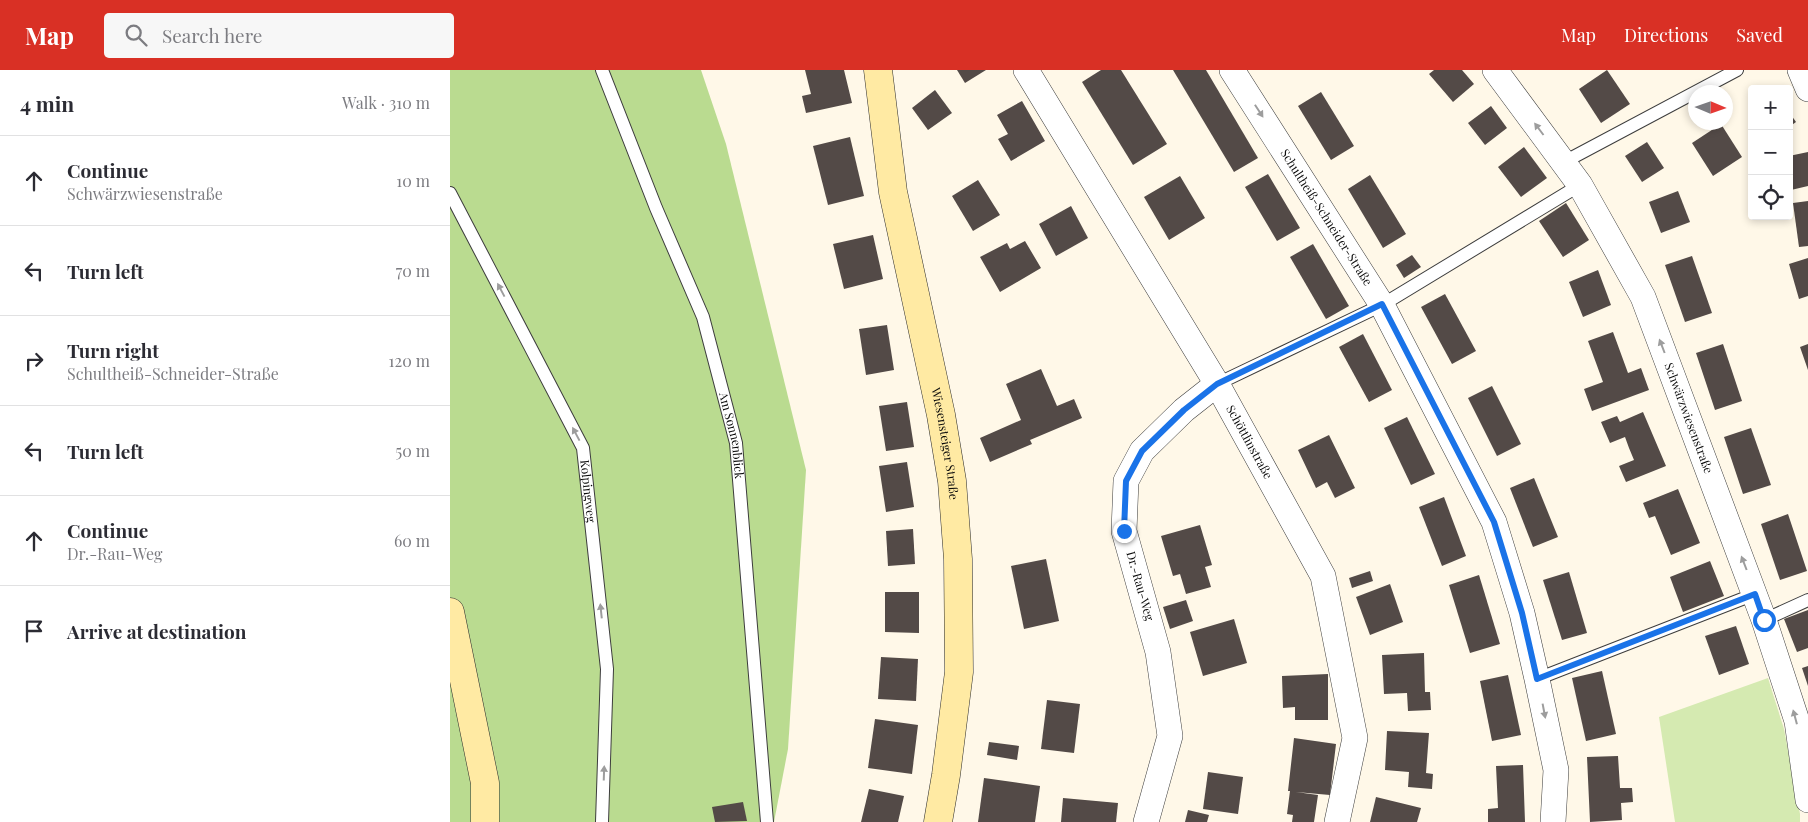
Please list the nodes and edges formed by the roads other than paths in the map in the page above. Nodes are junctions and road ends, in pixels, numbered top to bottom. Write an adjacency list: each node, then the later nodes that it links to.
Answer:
1 (602, 70): 22 (lane, Am Sonnenblick)
2 (878, 70): 23 (main road, Wiesensteiger Straße)
3 (1026, 70): 13 (street, Schöttlinstraße)
4 (1232, 70): 12 (street, Schultheiß-Schneider-Straße, one-way to 12)
5 (1495, 70): 9 (street, Schwärzwiesenstraße, one-way to 5)
6 (1737, 70): 9 (lane)
7 (1800, 70): 8 (street)
8 (1808, 89)
9 (1564, 162): 10 (street, Schwärzwiesenstraße)
10 (1580, 185): 12 (lane); 14 (street, Schwärzwiesenstraße, one-way to 10)
11 (450, 192): 21 (lane, Kolpingweg, one-way to 11)
12 (1382, 304): 13 (lane); 18 (street, Schultheiß-Schneider-Straße)
13 (1217, 384): 24 (street, Dr.-Rau-Weg); 25 (street, Schöttlinstraße)
14 (1755, 594): 17 (street, Schwärzwiesenstraße); 18 (lane)
15 (1808, 600): 17 (lane)
16 (450, 612): 20 (main road)
17 (1764, 620): 19 (street, Schwärzwiesenstraße, one-way to 17)
18 (1537, 679): 26 (street, Schultheiß-Schneider-Straße, one-way to 26)
19 (1808, 800)
20 (485, 822)
21 (602, 822)
22 (767, 822)
23 (938, 822)
24 (1146, 822)
25 (1337, 822)
26 (1553, 822)

